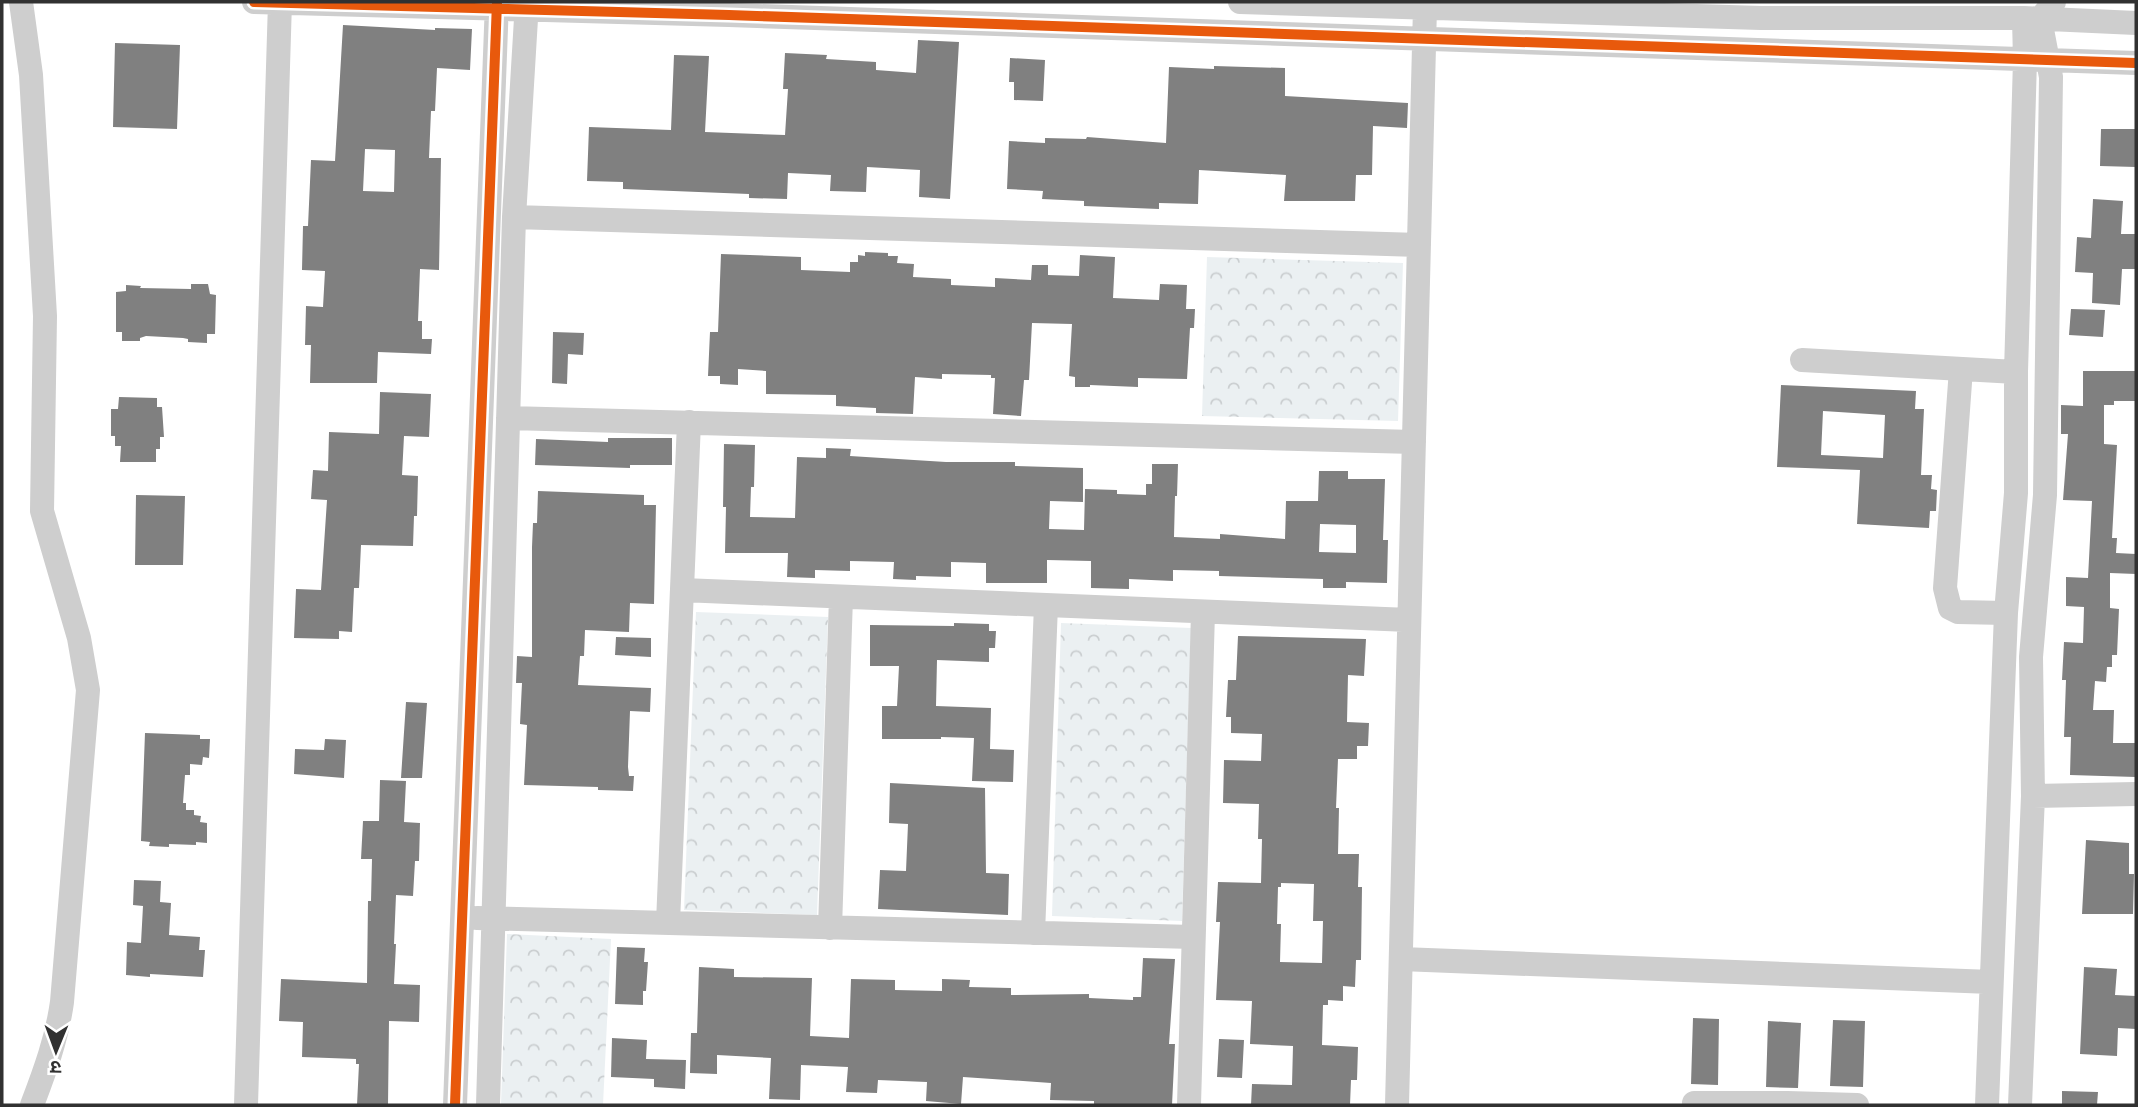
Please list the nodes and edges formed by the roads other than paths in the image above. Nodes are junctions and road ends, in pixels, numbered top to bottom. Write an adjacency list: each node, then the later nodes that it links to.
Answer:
1 (21, 2): 44 (street)
2 (254, 2): 3 (street)
3 (280, 2): 6 (street); 45 (street)
4 (1240, 2): 5 (street)
5 (1343, 3): 8 (street)
6 (497, 6): 7 (street); 34 (street)
7 (527, 6): 14 (street); 18 (street)
8 (1425, 8): 9 (street); 14 (street)
9 (1775, 10): 10 (street)
10 (1812, 10): 12 (street)
11 (2095, 12): 12 (street); 13 (street)
12 (2039, 13): 15 (street); 16 (street)
13 (2136, 23)
14 (1424, 38): 15 (street); 19 (street)
15 (2025, 60): 16 (street); 22 (street)
16 (2049, 60): 17 (street); 33 (street)
17 (2136, 63)
18 (514, 217): 19 (street); 23 (street)
19 (1419, 245): 25 (street)
20 (1802, 360): 21 (street)
21 (1961, 369): 22 (street); 30 (street)
22 (2016, 372): 30 (street)
23 (508, 418): 24 (street); 35 (street)
24 (690, 422): 25 (street); 26 (street)
25 (1414, 442): 31 (street)
26 (682, 590): 27 (street); 36 (street)
27 (841, 597): 28 (street); 37 (street)
28 (1046, 605): 29 (street); 38 (street)
29 (1203, 612): 31 (street); 39 (street)
30 (2006, 613): 41 (street)
31 (1409, 620): 40 (street)
32 (2136, 794): 33 (street)
33 (2033, 796): 52 (street)
34 (461, 918): 35 (street); 46 (street)
35 (493, 919): 36 (street); 47 (street)
36 (668, 923): 37 (street)
37 (830, 928): 38 (street)
38 (1033, 933): 39 (street)
39 (1194, 937): 48 (street)
40 (1401, 959): 41 (street); 49 (street)
41 (1992, 982): 51 (street)
42 (1694, 1103): 43 (street)
43 (1785, 1104): 50 (street)
44 (32, 1105)
45 (246, 1105)
46 (456, 1105)
47 (488, 1105)
48 (1189, 1105)
49 (1397, 1105)
50 (1857, 1105)
51 (1987, 1105)
52 (2020, 1105)

